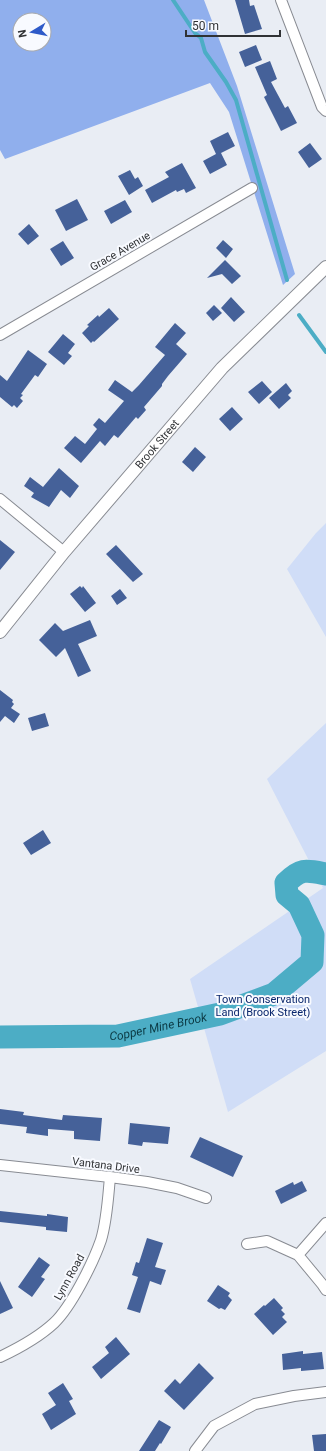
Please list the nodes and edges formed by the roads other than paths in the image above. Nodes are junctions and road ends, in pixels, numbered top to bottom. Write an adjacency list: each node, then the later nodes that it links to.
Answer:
1 (281, 0): 2 (street)
2 (326, 111)
3 (252, 188): 5 (street, Grace Avenue)
4 (326, 267): 7 (street, Brook Street)
5 (0, 335)
6 (0, 499): 7 (street)
7 (64, 552): 8 (street, Brook Street)
8 (0, 632)
9 (0, 1165): 10 (street, Vantana Drive)
10 (110, 1177): 11 (street, Vantana Drive); 16 (street, Lynn Road)
11 (206, 1198)
12 (326, 1222): 14 (street)
13 (247, 1244): 14 (street)
14 (298, 1255): 15 (street)
15 (326, 1290)
16 (0, 1357)
17 (326, 1392): 18 (street)
18 (195, 1451)

